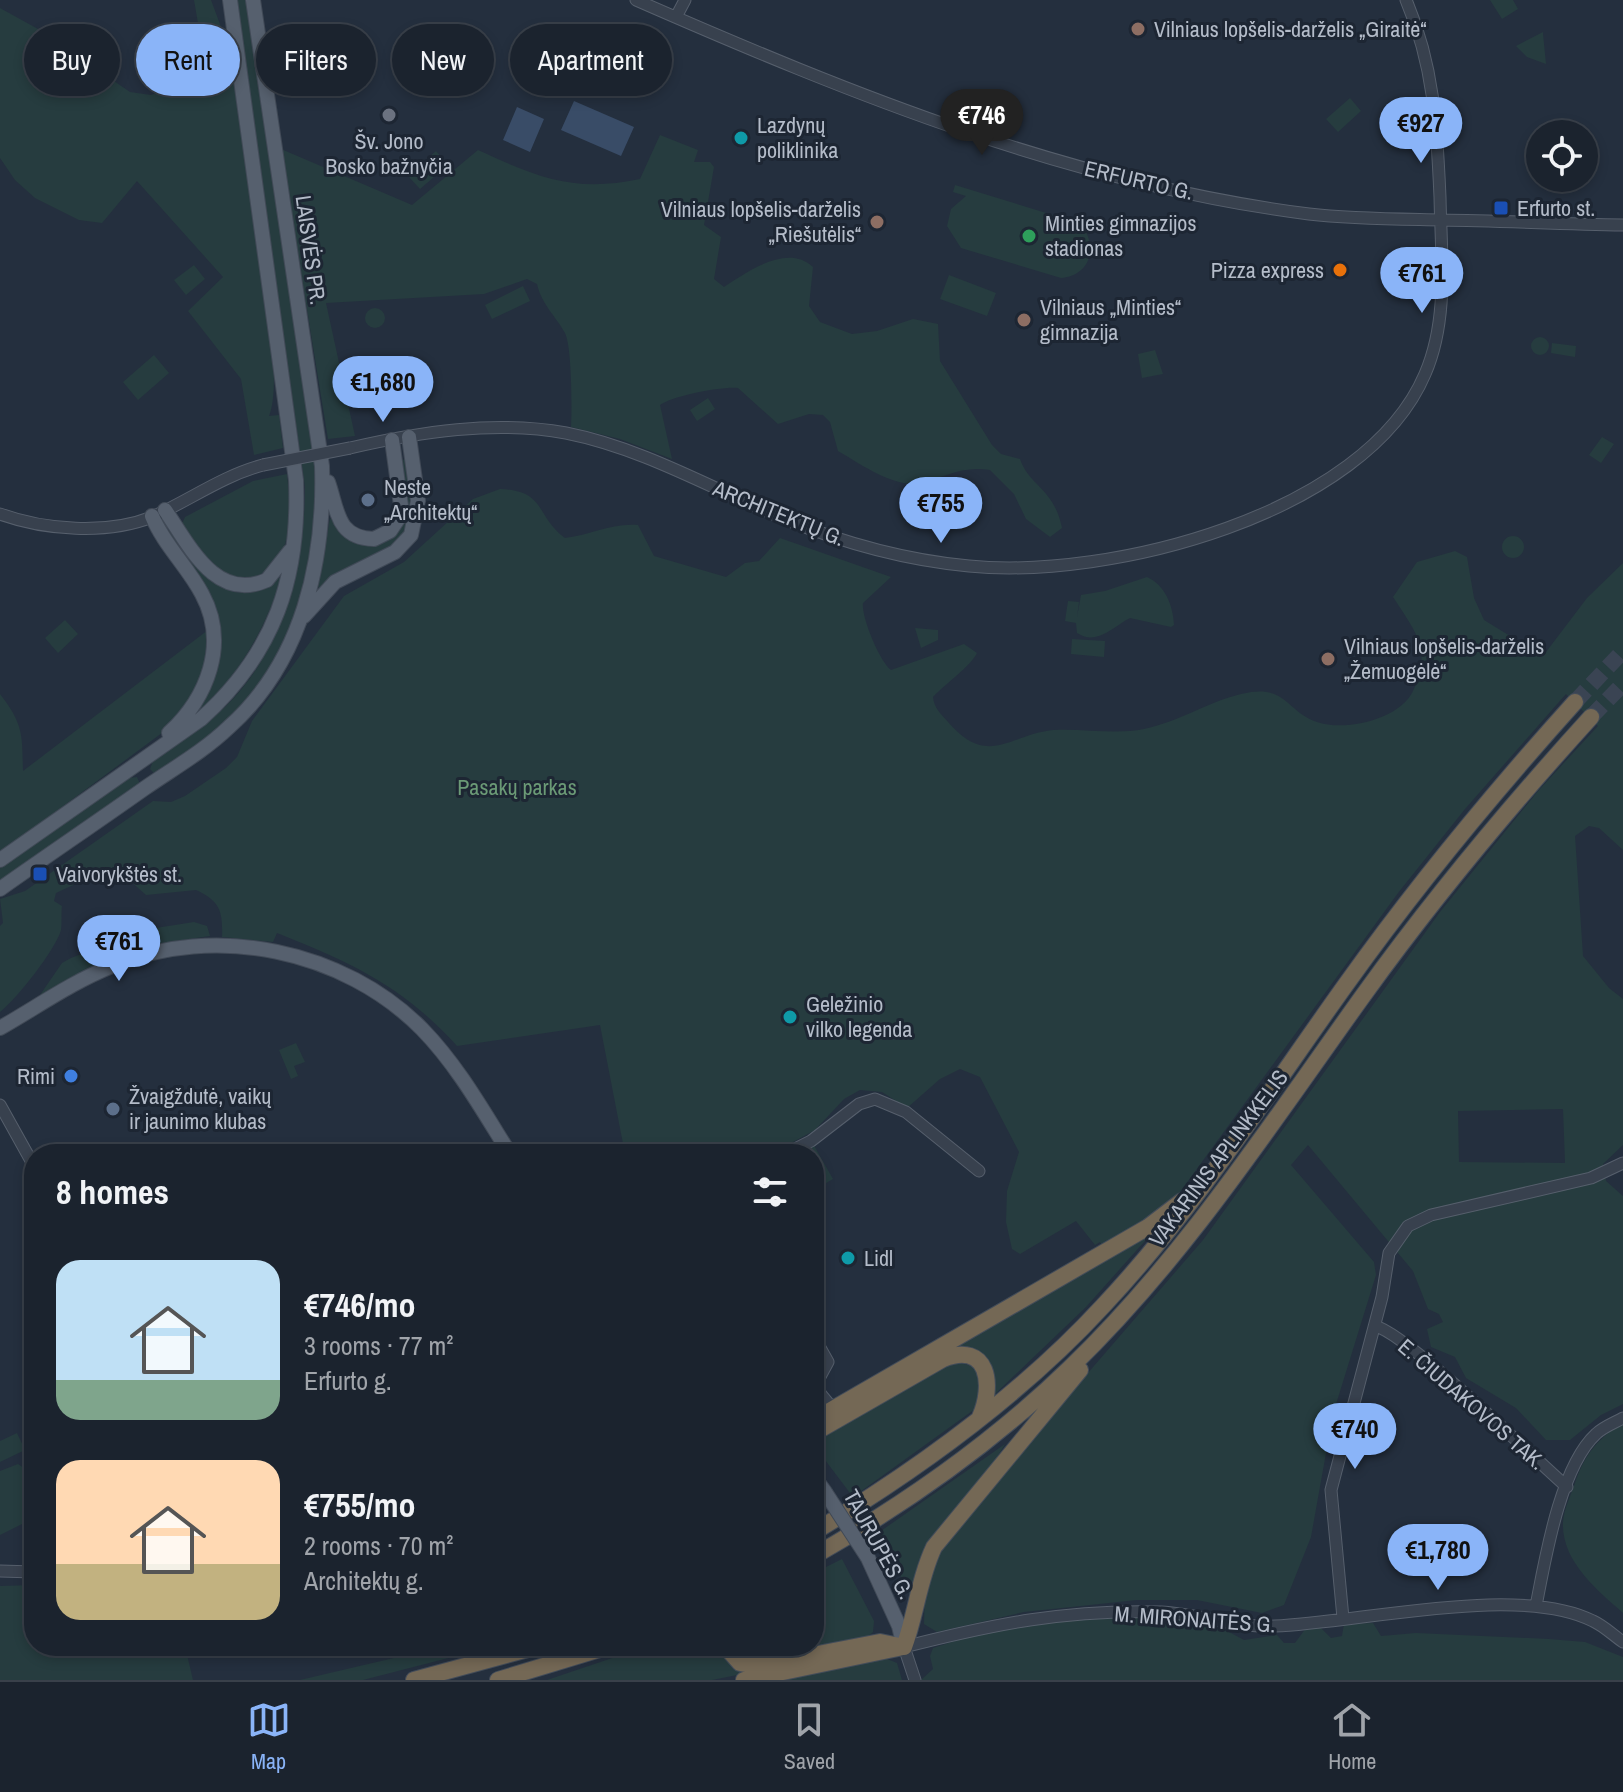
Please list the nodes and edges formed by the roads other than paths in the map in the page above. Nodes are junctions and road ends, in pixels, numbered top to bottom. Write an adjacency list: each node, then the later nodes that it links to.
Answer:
1 (230, 0): 14 (main road, LAISVĖS PR.)
2 (253, 0): 11 (main road, LAISVĖS PR.)
3 (636, 0): 6 (street, ERFURTO G.)
4 (685, 0): 6 (street)
5 (1406, 0): 7 (street, ARCHITEKTŲ G.)
6 (676, 17): 7 (street, ERFURTO G.)
7 (1440, 220): 8 (street, ERFURTO G.); 9 (street, ARCHITEKTŲ G.)
8 (1623, 225)
9 (409, 437): 10 (street, ARCHITEKTŲ G.); 15 (main road)
10 (392, 440): 11 (main road); 12 (street, ARCHITEKTŲ G., bridge)
11 (322, 466): 15 (main road, LAISVĖS PR.)
12 (158, 513): 13 (street, ARCHITEKTŲ G.); 14 (main road); 18 (main road)
13 (0, 514)
14 (297, 536): 18 (main road, LAISVĖS PR.)
15 (299, 623): 20 (main road, LAISVĖS PR.)
16 (1575, 702): 28 (highway, VAKARINIS APLINKKELIS)
17 (1591, 717): 29 (highway, VAKARINIS APLINKKELIS)
18 (127, 772): 19 (main road, LAISVĖS PR.)
19 (0, 860)
20 (0, 889)
21 (0, 1028): 23 (main road)
22 (0, 1105): 25 (street)
23 (504, 1144)
24 (805, 1144): 27 (street)
25 (24, 1148)
26 (1623, 1163): 30 (street)
27 (979, 1171)
28 (1210, 1176): 32 (highway); 34 (highway, VAKARINIS APLINKKELIS)
29 (1111, 1326): 40 (highway, VAKARINIS APLINKKELIS); 46 (highway)
30 (1375, 1326): 37 (street, E. ČIUDAKOVOS TAK.); 44 (street)
31 (824, 1398): 32 (street)
32 (833, 1409): 33 (highway)
33 (824, 1414)
34 (980, 1418): 36 (highway); 39 (highway, VAKARINIS APLINKKELIS)
35 (1623, 1418): 37 (street)
36 (824, 1427)
37 (1567, 1487): 43 (street)
38 (824, 1491): 46 (main road, TAURUPĖS G., bridge)
39 (824, 1526)
40 (824, 1550)
41 (0, 1571): 42 (street)
42 (24, 1572)
43 (1536, 1606): 44 (street, M. MIRONAITĖS G.); 45 (street, M. MIRONAITĖS G.)
44 (1343, 1618): 46 (street, M. MIRONAITĖS G.)
45 (1623, 1642)
46 (904, 1647): 47 (highway); 54 (highway); 55 (street, TAURUPĖS G.)
47 (824, 1653)
48 (502, 1656): 52 (highway)
49 (577, 1656): 53 (highway)
50 (734, 1656): 51 (highway)
51 (808, 1656)
52 (414, 1680)
53 (498, 1680)
54 (744, 1680)
55 (915, 1680)

